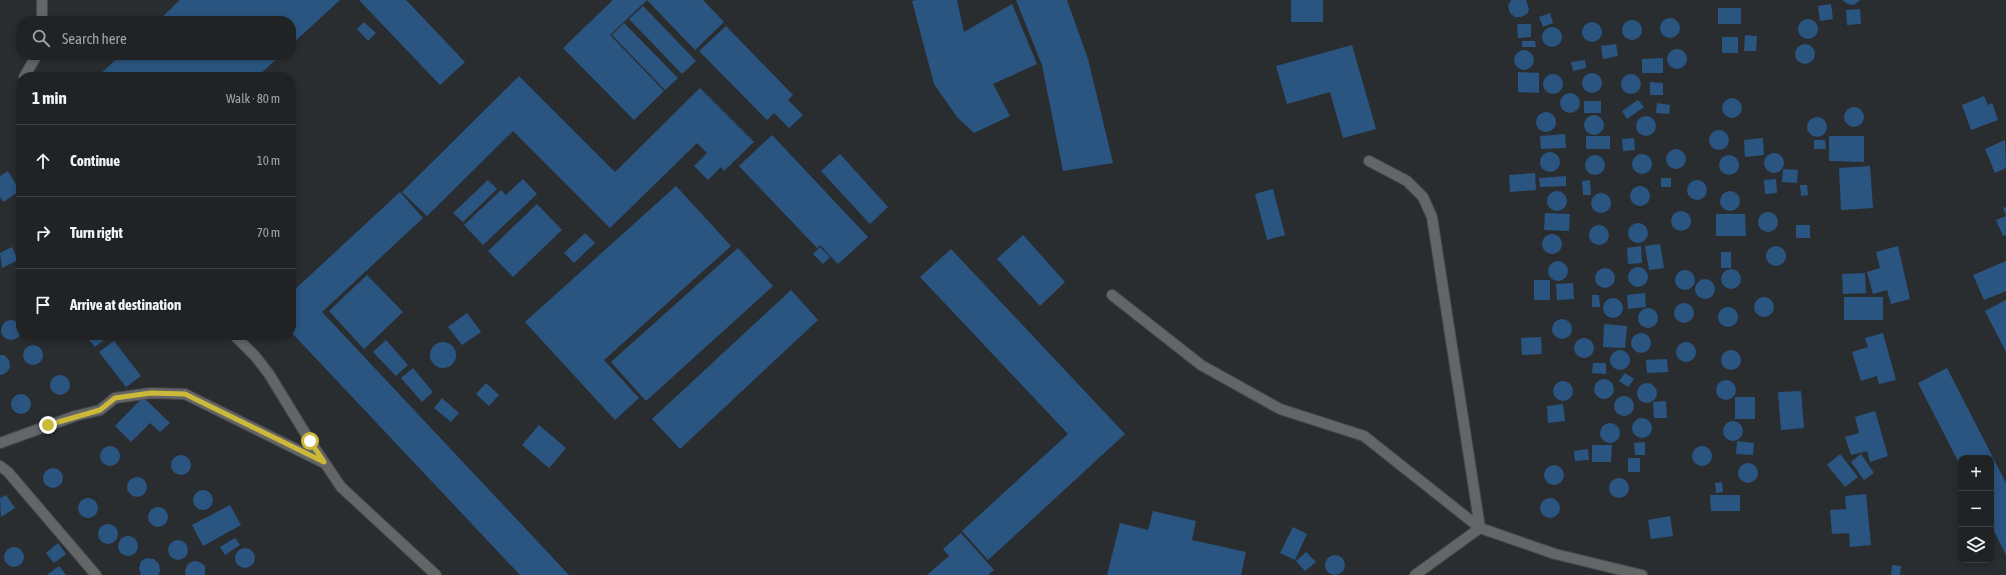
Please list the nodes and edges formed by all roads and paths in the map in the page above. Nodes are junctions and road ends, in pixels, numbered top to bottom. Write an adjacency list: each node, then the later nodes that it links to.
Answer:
1 (42, 0): 2 (street)
2 (42, 16)
3 (34, 60): 4 (street)
4 (27, 72)
5 (1369, 161): 11 (street)
6 (1112, 295): 11 (street)
7 (239, 340): 9 (street)
8 (0, 443): 9 (street)
9 (324, 462): 13 (street)
10 (0, 466): 12 (street)
11 (1480, 528): 14 (street); 15 (street)
12 (96, 575)
13 (436, 575)
14 (1415, 575)
15 (1642, 575)

